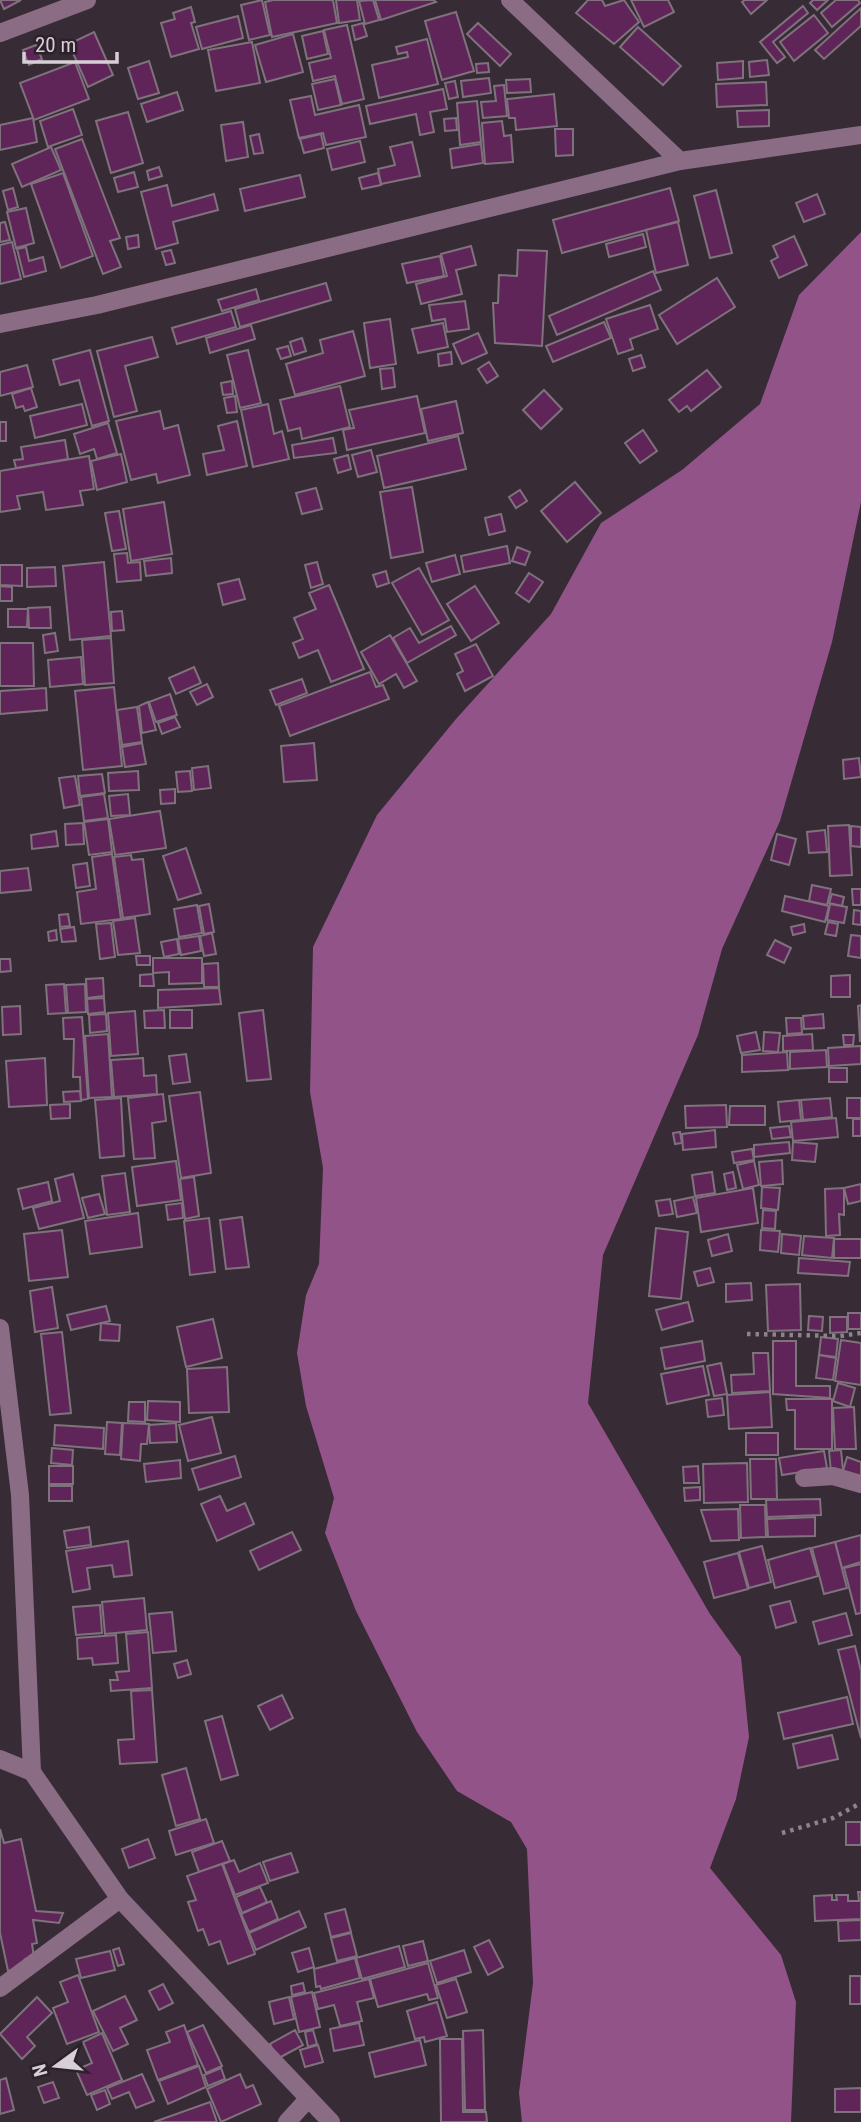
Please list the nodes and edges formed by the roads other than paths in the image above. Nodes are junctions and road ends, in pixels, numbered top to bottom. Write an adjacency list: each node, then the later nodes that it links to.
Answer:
1 (87, 0): 3 (street)
2 (510, 0): 5 (street)
3 (0, 33)
4 (861, 135): 5 (street)
5 (680, 161): 6 (street)
6 (0, 324)
7 (0, 1328): 11 (street)
8 (804, 1478): 9 (street)
9 (861, 1483)
10 (0, 1759): 11 (street)
11 (32, 1772): 12 (street)
12 (120, 1899): 13 (street); 14 (street)
13 (0, 1988)
14 (308, 2099): 15 (street); 16 (street)
15 (287, 2122)
16 (331, 2122)

